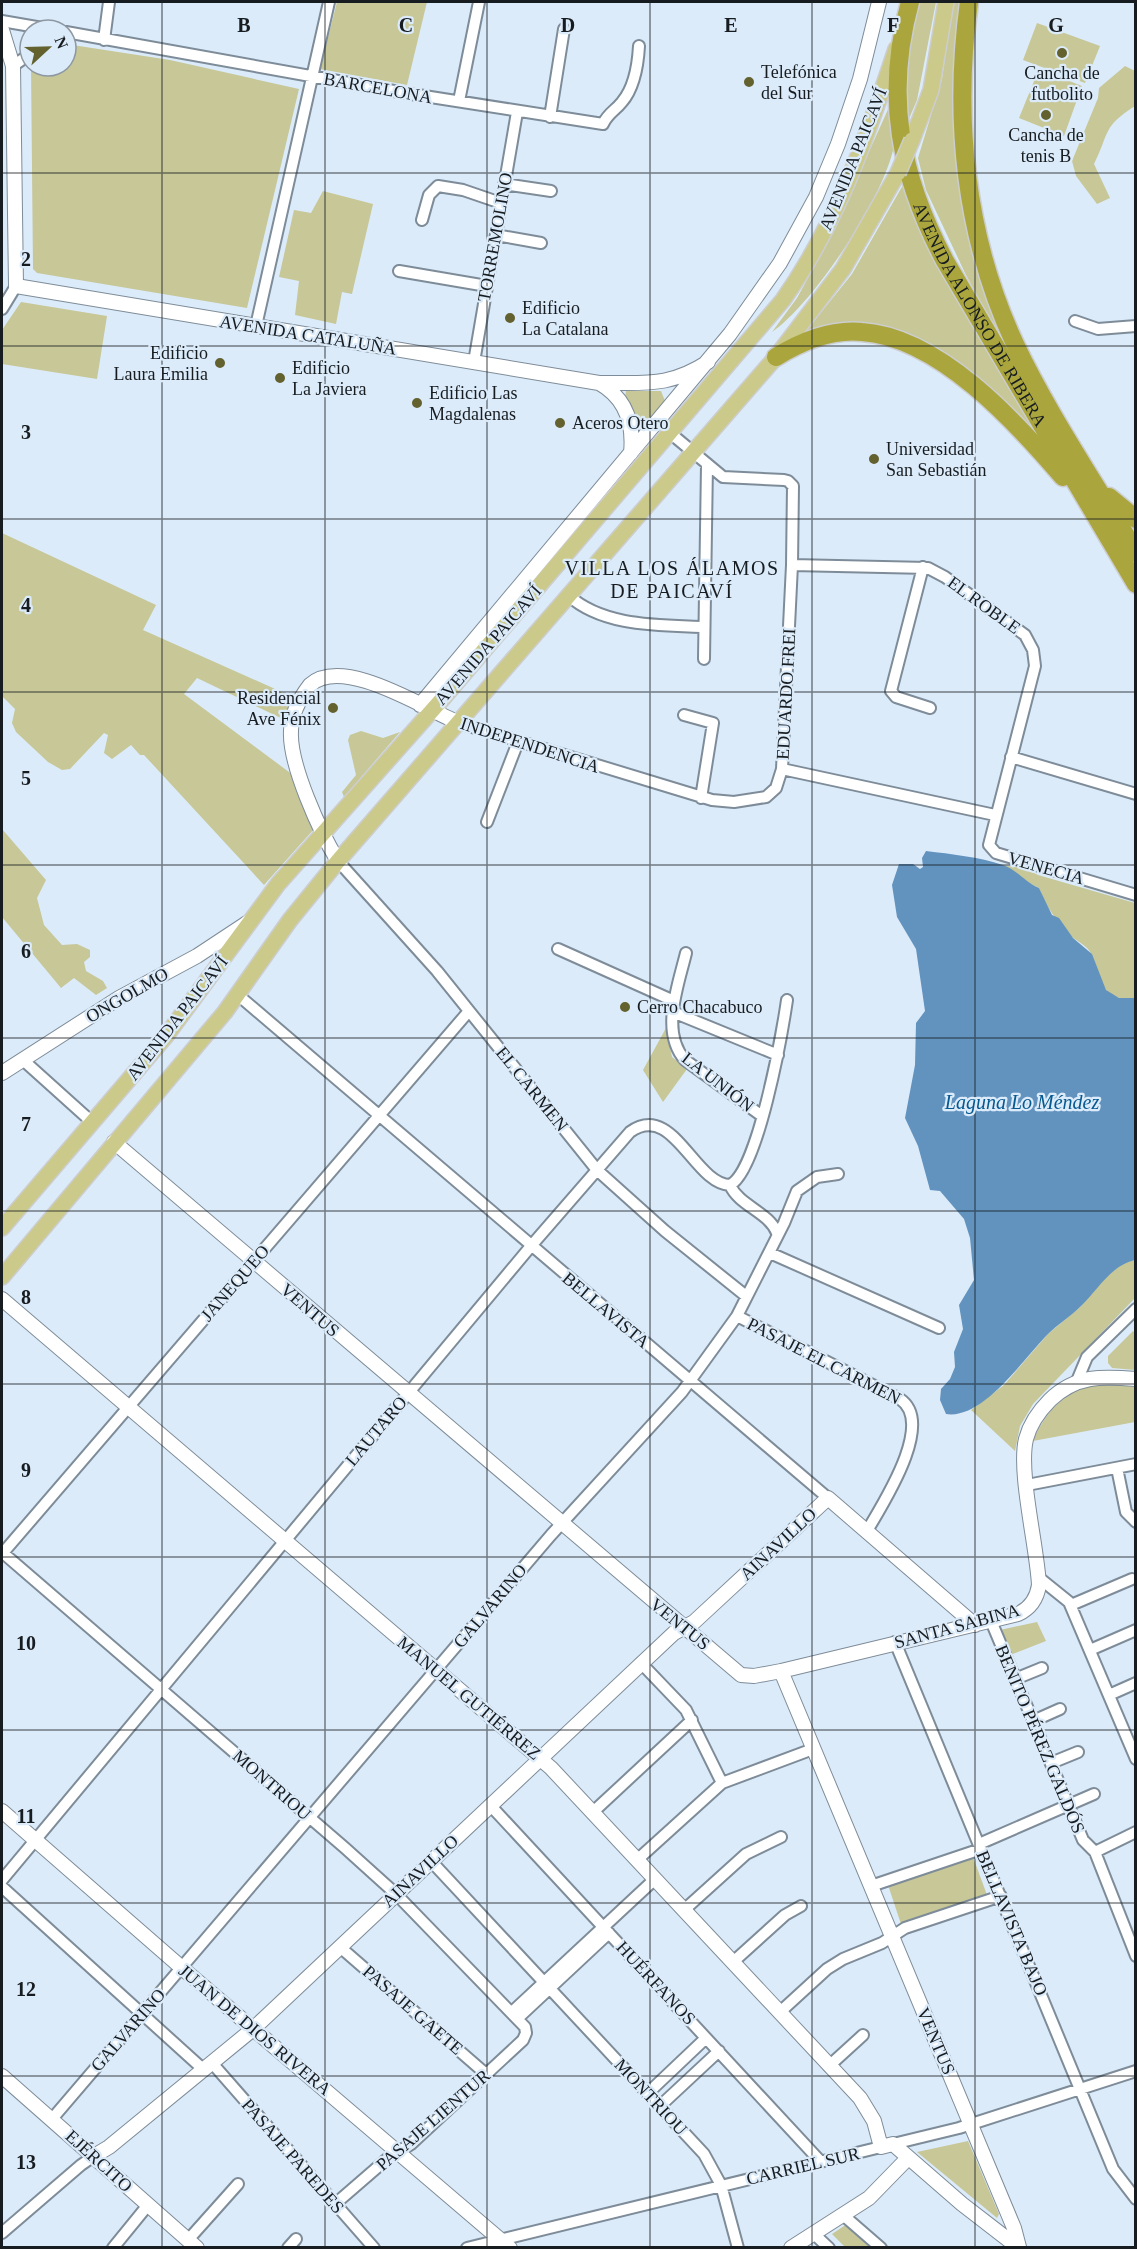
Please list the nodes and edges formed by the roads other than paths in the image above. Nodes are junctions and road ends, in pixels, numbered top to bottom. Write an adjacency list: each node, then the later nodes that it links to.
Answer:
1 (109, 2): 14 (street)
2 (329, 2): 18 (street)
3 (479, 2): 19 (street)
4 (879, 2): 37 (street, AVENIDA PAICAVÍ)
5 (910, 2): 8 (highway, AVENIDA ALONSO DE RIBERA)
6 (946, 2): 35 (main road, AVENIDA PAICAVÍ, bridge)
7 (969, 2): 43 (highway, AVENIDA ALONSO DE RIBERA)
8 (905, 20): 39 (main road, AVENIDA PAICAVÍ); 44 (highway, AVENIDA ALONSO DE RIBERA)
9 (2, 21): 10 (street)
10 (18, 24)
11 (564, 29): 21 (street)
12 (2, 30): 17 (street)
13 (78, 34): 14 (street, BARCELONA)
14 (104, 39): 18 (street, BARCELONA)
15 (639, 46): 21 (street, BARCELONA)
16 (18, 63): 17 (street)
17 (14, 66): 29 (street)
18 (312, 77): 19 (street, BARCELONA); 34 (street)
19 (459, 101): 20 (street, BARCELONA)
20 (517, 112): 21 (street, BARCELONA); 22 (street, TORREMOLINO)
21 (550, 117)
22 (504, 184): 23 (street); 24 (street, TORREMOLINO)
23 (551, 191)
24 (501, 203): 25 (street); 26 (street, TORREMOLINO)
25 (422, 220)
26 (496, 236): 27 (street); 30 (street, TORREMOLINO)
27 (541, 243)
28 (399, 271): 30 (street)
29 (16, 286): 31 (street); 34 (street, AVENIDA CATALUÑA)
30 (487, 286): 36 (street, TORREMOLINO)
31 (2, 309)
32 (1075, 321): 33 (street)
33 (1136, 326)
34 (256, 327): 36 (street, AVENIDA CATALUÑA)
35 (776, 357): 41 (main road, AVENIDA PAICAVÍ); 44 (highway)
36 (474, 362): 38 (street, AVENIDA CATALUÑA)
37 (708, 362): 38 (street, AVENIDA CATALUÑA); 40 (street, AVENIDA PAICAVÍ)
38 (599, 383): 40 (street)
39 (669, 432): 41 (street); 53 (main road, AVENIDA PAICAVÍ)
40 (631, 453): 53 (street, AVENIDA PAICAVÍ)
41 (692, 453): 42 (street); 50 (main road, AVENIDA PAICAVÍ)
42 (707, 465): 47 (street, EDUARDO FREI); 51 (street)
43 (1092, 480): 45 (highway); 46 (highway, AVENIDA ALONSO DE RIBERA)
44 (1096, 518): 49 (highway, AVENIDA ALONSO DE RIBERA)
45 (1136, 519)
46 (1136, 553)
47 (792, 566): 48 (street, EL ROBLE); 59 (street, EDUARDO FREI)
48 (923, 567): 54 (street); 58 (street, EL ROBLE)
49 (1136, 584)
50 (568, 595): 51 (street); 56 (main road, AVENIDA PAICAVÍ)
51 (704, 627): 52 (street)
52 (704, 659)
53 (426, 708): 56 (street, INDEPENDENCIA); 64 (main road, AVENIDA PAICAVÍ); 64 (street, INDEPENDENCIA)
54 (930, 708)
55 (684, 715): 61 (street)
56 (459, 723): 57 (street, INDEPENDENCIA); 65 (main road, AVENIDA PAICAVÍ)
57 (518, 742): 61 (street, INDEPENDENCIA); 63 (street)
58 (1011, 757): 60 (street); 62 (street, EL ROBLE)
59 (782, 769): 61 (street, INDEPENDENCIA); 62 (street)
60 (1136, 794)
61 (701, 798)
62 (995, 815): 66 (street, VENECIA)
63 (487, 822)
64 (322, 835): 65 (street, INDEPENDENCIA); 67 (main road, AVENIDA PAICAVÍ)
65 (338, 861): 70 (main road, AVENIDA PAICAVÍ); 73 (street, EL CARMEN)
66 (1136, 895)
67 (253, 917): 75 (street, ONGOLMO); 79 (main road, AVENIDA PAICAVÍ)
68 (558, 949): 72 (street)
69 (686, 953): 72 (street)
70 (238, 994): 77 (street, BELLAVISTA); 80 (main road, AVENIDA PAICAVÍ)
71 (787, 1000): 74 (street)
72 (674, 1006): 74 (street); 78 (street, LA UNIÓN)
73 (469, 1011): 77 (street, JANEQUEO); 81 (street, EL CARMEN)
74 (778, 1055): 78 (street)
75 (23, 1060): 76 (street, ONGOLMO); 79 (street)
76 (2, 1073)
77 (379, 1116): 86 (street, BELLAVISTA); 88 (street, JANEQUEO)
78 (762, 1116): 83 (street)
79 (93, 1123): 84 (main road, AVENIDA PAICAVÍ)
80 (114, 1142): 88 (street, VENTUS); 89 (main road, AVENIDA PAICAVÍ)
81 (597, 1170): 83 (street, LAUTARO); 86 (street, LAUTARO); 90 (street, EL CARMEN)
82 (838, 1174): 85 (street, GALVARINO)
83 (730, 1185): 85 (street, LAUTARO)
84 (2, 1228)
85 (777, 1233): 87 (street, GALVARINO)
86 (531, 1246): 96 (street, BELLAVISTA); 98 (street, LAUTARO)
87 (770, 1253): 90 (street, GALVARINO); 94 (street)
88 (254, 1261): 98 (street, VENTUS); 99 (street, JANEQUEO)
89 (2, 1277)
90 (746, 1296): 93 (street, GALVARINO)
91 (2, 1299): 99 (street, MANUEL GUTIÉRREZ)
92 (1136, 1310): 97 (street)
93 (737, 1316): 96 (street, GALVARINO); 106 (street, PASAJE EL CARMEN)
94 (939, 1328)
95 (1136, 1379): 97 (street)
96 (689, 1381): 103 (street, BELLAVISTA); 105 (street, GALVARINO)
97 (1077, 1381): 102 (street, SANTA SABINA)
98 (408, 1393): 105 (street, VENTUS); 107 (street, LAUTARO)
99 (128, 1408): 107 (street, MANUEL GUTIÉRREZ); 108 (street, JANEQUEO)
100 (1136, 1464): 101 (street)
101 (1117, 1468): 102 (street); 104 (street)
102 (1027, 1485): 109 (street, SANTA SABINA)
103 (828, 1498): 106 (street, BELLAVISTA); 114 (street, AINAVILLO)
104 (1136, 1522)
105 (561, 1524): 114 (street, VENTUS); 120 (street, GALVARINO)
106 (867, 1531): 113 (street, BELLAVISTA)
107 (284, 1542): 120 (street, MANUEL GUTIÉRREZ); 124 (street, LAUTARO)
108 (2, 1553): 124 (street, MONTRIOU)
109 (1038, 1577): 111 (street); 112 (street, SANTA SABINA)
110 (1132, 1579): 111 (street)
111 (1071, 1605): 117 (street)
112 (991, 1621): 113 (street, SANTA SABINA); 122 (street, BENITO PÉREZ GALDÓS)
113 (975, 1624): 116 (street, SANTA SABINA)
114 (684, 1628): 118 (street, AINAVILLO); 121 (street, VENTUS)
115 (1136, 1630): 117 (street)
116 (895, 1642): 121 (street, SANTA SABINA); 145 (street, BELLAVISTA BAJO)
117 (1090, 1650): 125 (street)
118 (641, 1664): 127 (street); 132 (street, AINAVILLO)
119 (1042, 1668): 122 (street)
120 (436, 1670): 132 (street, MANUEL GUTIÉRREZ); 141 (street, GALVARINO)
121 (781, 1671): 130 (street, VENTUS)
122 (1015, 1678): 128 (street, BENITO PÉREZ GALDÓS)
123 (1136, 1683): 125 (street)
124 (160, 1689): 141 (street, MONTRIOU); 144 (street, LAUTARO)
125 (1108, 1695): 129 (street)
126 (1060, 1709): 128 (street)
127 (692, 1720): 135 (street); 140 (street)
128 (1033, 1720): 134 (street, BENITO PÉREZ GALDÓS)
129 (1131, 1737): 133 (street)
130 (813, 1749): 135 (street); 151 (street, VENTUS)
131 (1078, 1752): 134 (street)
132 (540, 1758): 138 (street, AINAVILLO); 140 (street, MANUEL GUTIÉRREZ)
133 (1136, 1759)
134 (1051, 1763): 137 (street, BENITO PÉREZ GALDÓS)
135 (722, 1783): 147 (street)
136 (1094, 1794): 137 (street)
137 (1068, 1804): 145 (street); 146 (street, BENITO PÉREZ GALDÓS)
138 (490, 1805): 148 (street, AINAVILLO); 157 (street, HUÉRFANOS)
139 (2, 1810): 144 (street, JUAN DE DIOS RIVERA)
140 (593, 1812): 147 (street, MANUEL GUTIÉRREZ)
141 (310, 1818): 153 (street, MONTRIOU); 162 (street, GALVARINO)
142 (1136, 1832): 146 (street)
143 (781, 1837): 156 (street)
144 (35, 1840): 150 (street, LAUTARO); 162 (street, JUAN DE DIOS RIVERA)
145 (980, 1846): 151 (street); 154 (street, BELLAVISTA BAJO)
146 (1095, 1852): 160 (street, BENITO PÉREZ GALDÓS)
147 (637, 1860): 149 (street, MANUEL GUTIÉRREZ)
148 (431, 1861): 153 (street, AINAVILLO); 163 (street, MONTRIOU)
149 (655, 1879): 156 (street, MANUEL GUTIÉRREZ); 157 (street)
150 (2, 1880)
151 (871, 1886): 158 (street, VENTUS)
152 (2, 1887): 165 (street, PASAJE PAREDES)
153 (396, 1894): 159 (street, AINAVILLO); 166 (street, MONTRIOU)
154 (1000, 1896): 158 (street); 177 (street, BELLAVISTA BAJO)
155 (801, 1906): 161 (street)
156 (684, 1910): 161 (street, MANUEL GUTIÉRREZ)
157 (606, 1930): 163 (street); 170 (street, HUÉRFANOS)
158 (892, 1936): 164 (street); 181 (street, VENTUS)
159 (340, 1947): 167 (street, AINAVILLO); 175 (street, PASAJE GAETE)
160 (1136, 1956)
161 (733, 1962): 164 (street, MANUEL GUTIÉRREZ)
162 (182, 1968): 165 (street, GALVARINO); 167 (street, JUAN DE DIOS RIVERA)
163 (547, 1985): 166 (street); 178 (street, MONTRIOU)
164 (780, 2013): 172 (street, MANUEL GUTIÉRREZ)
165 (142, 2014): 173 (street, PASAJE PAREDES); 180 (street, GALVARINO)
166 (515, 2015): 168 (street, MONTRIOU)
167 (253, 2029): 173 (street, AINAVILLO); 183 (street, JUAN DE DIOS RIVERA)
168 (526, 2033): 175 (street, PASAJE LIENTUR)
169 (863, 2036): 172 (street)
170 (706, 2038): 171 (street, HUÉRFANOS); 178 (street)
171 (718, 2051): 179 (street); 186 (street, HUÉRFANOS)
172 (829, 2066): 182 (street, MANUEL GUTIÉRREZ)
173 (208, 2067): 184 (street, AINAVILLO); 190 (street, PASAJE PAREDES)
174 (1136, 2070): 177 (street, CARRIEL SUR)
175 (486, 2074): 183 (street, PASAJE LIENTUR)
176 (2, 2076): 180 (street, EJÉRCITO)
177 (1081, 2089): 181 (street, CARRIEL SUR); 189 (street, BELLAVISTA BAJO)
178 (648, 2093): 179 (street, MONTRIOU)
179 (660, 2106): 188 (street, MONTRIOU)
180 (52, 2119): 184 (street, EJÉRCITO)
181 (970, 2124): 182 (street, CARRIEL SUR); 206 (street, VENTUS)
182 (887, 2146): 185 (street, MANUEL GUTIÉRREZ); 186 (street, CARRIEL SUR)
183 (398, 2152): 190 (street, PASAJE LIENTUR); 196 (street, JUAN DE DIOS RIVERA)
184 (94, 2156): 191 (street, EJÉRCITO); 193 (street, AINAVILLO)
185 (908, 2158): 192 (street); 206 (street, MANUEL GUTIÉRREZ)
186 (821, 2162): 188 (street, CARRIEL SUR)
187 (238, 2184): 197 (street)
188 (722, 2185): 196 (street, CARRIEL SUR); 202 (street, MONTRIOU)
189 (1136, 2199)
190 (335, 2204): 200 (street, PASAJE PAREDES)
191 (148, 2205): 197 (street, EJÉRCITO); 198 (street)
192 (843, 2215): 194 (street); 205 (street)
193 (2, 2233)
194 (814, 2234): 203 (street); 204 (street)
195 (296, 2238): 199 (street)
196 (506, 2243): 201 (street, CARRIEL SUR)
197 (193, 2244)
198 (113, 2247)
199 (288, 2247)
200 (374, 2247)
201 (467, 2247)
202 (738, 2247)
203 (791, 2247)
204 (829, 2247)
205 (881, 2247)
206 (1019, 2247)

